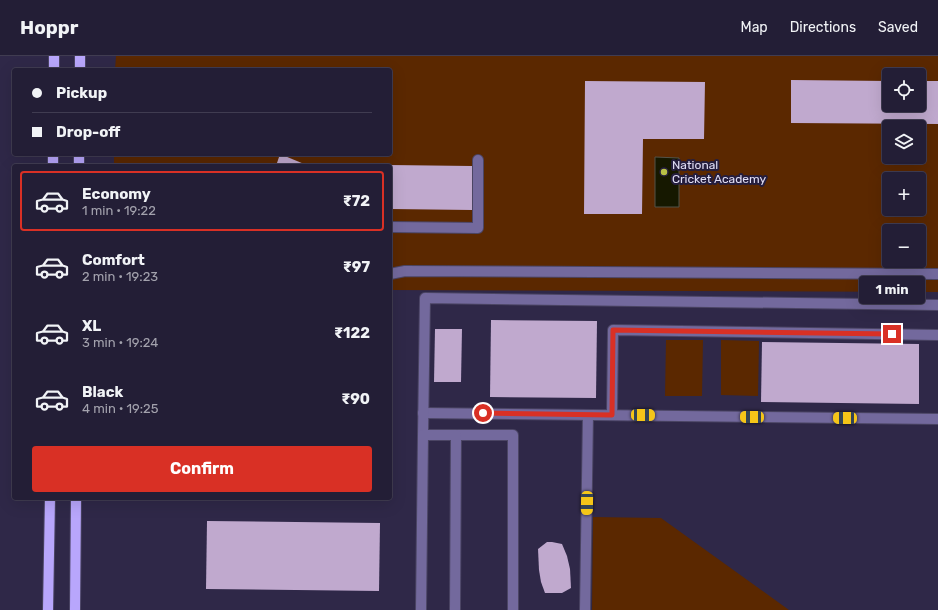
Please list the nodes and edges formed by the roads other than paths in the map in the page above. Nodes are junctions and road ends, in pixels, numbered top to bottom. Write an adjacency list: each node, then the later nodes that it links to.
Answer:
1 (54, 56): 3 (main road)
2 (80, 56): 4 (main road)
3 (54, 68)
4 (80, 68)
5 (478, 160): 6 (lane)
6 (392, 227)
7 (392, 274): 8 (lane)
8 (938, 274)
9 (938, 305): 11 (lane)
10 (938, 335): 13 (lane)
11 (424, 413): 12 (lane); 15 (lane)
12 (588, 415): 13 (lane); 24 (lane)
13 (612, 415): 14 (lane)
14 (938, 419)
15 (423, 435): 16 (lane); 21 (lane)
16 (456, 435): 22 (lane); 23 (lane)
17 (50, 500): 19 (main road)
18 (76, 500): 20 (main road)
19 (48, 610)
20 (75, 610)
21 (421, 610)
22 (455, 610)
23 (513, 610)
24 (585, 610)

